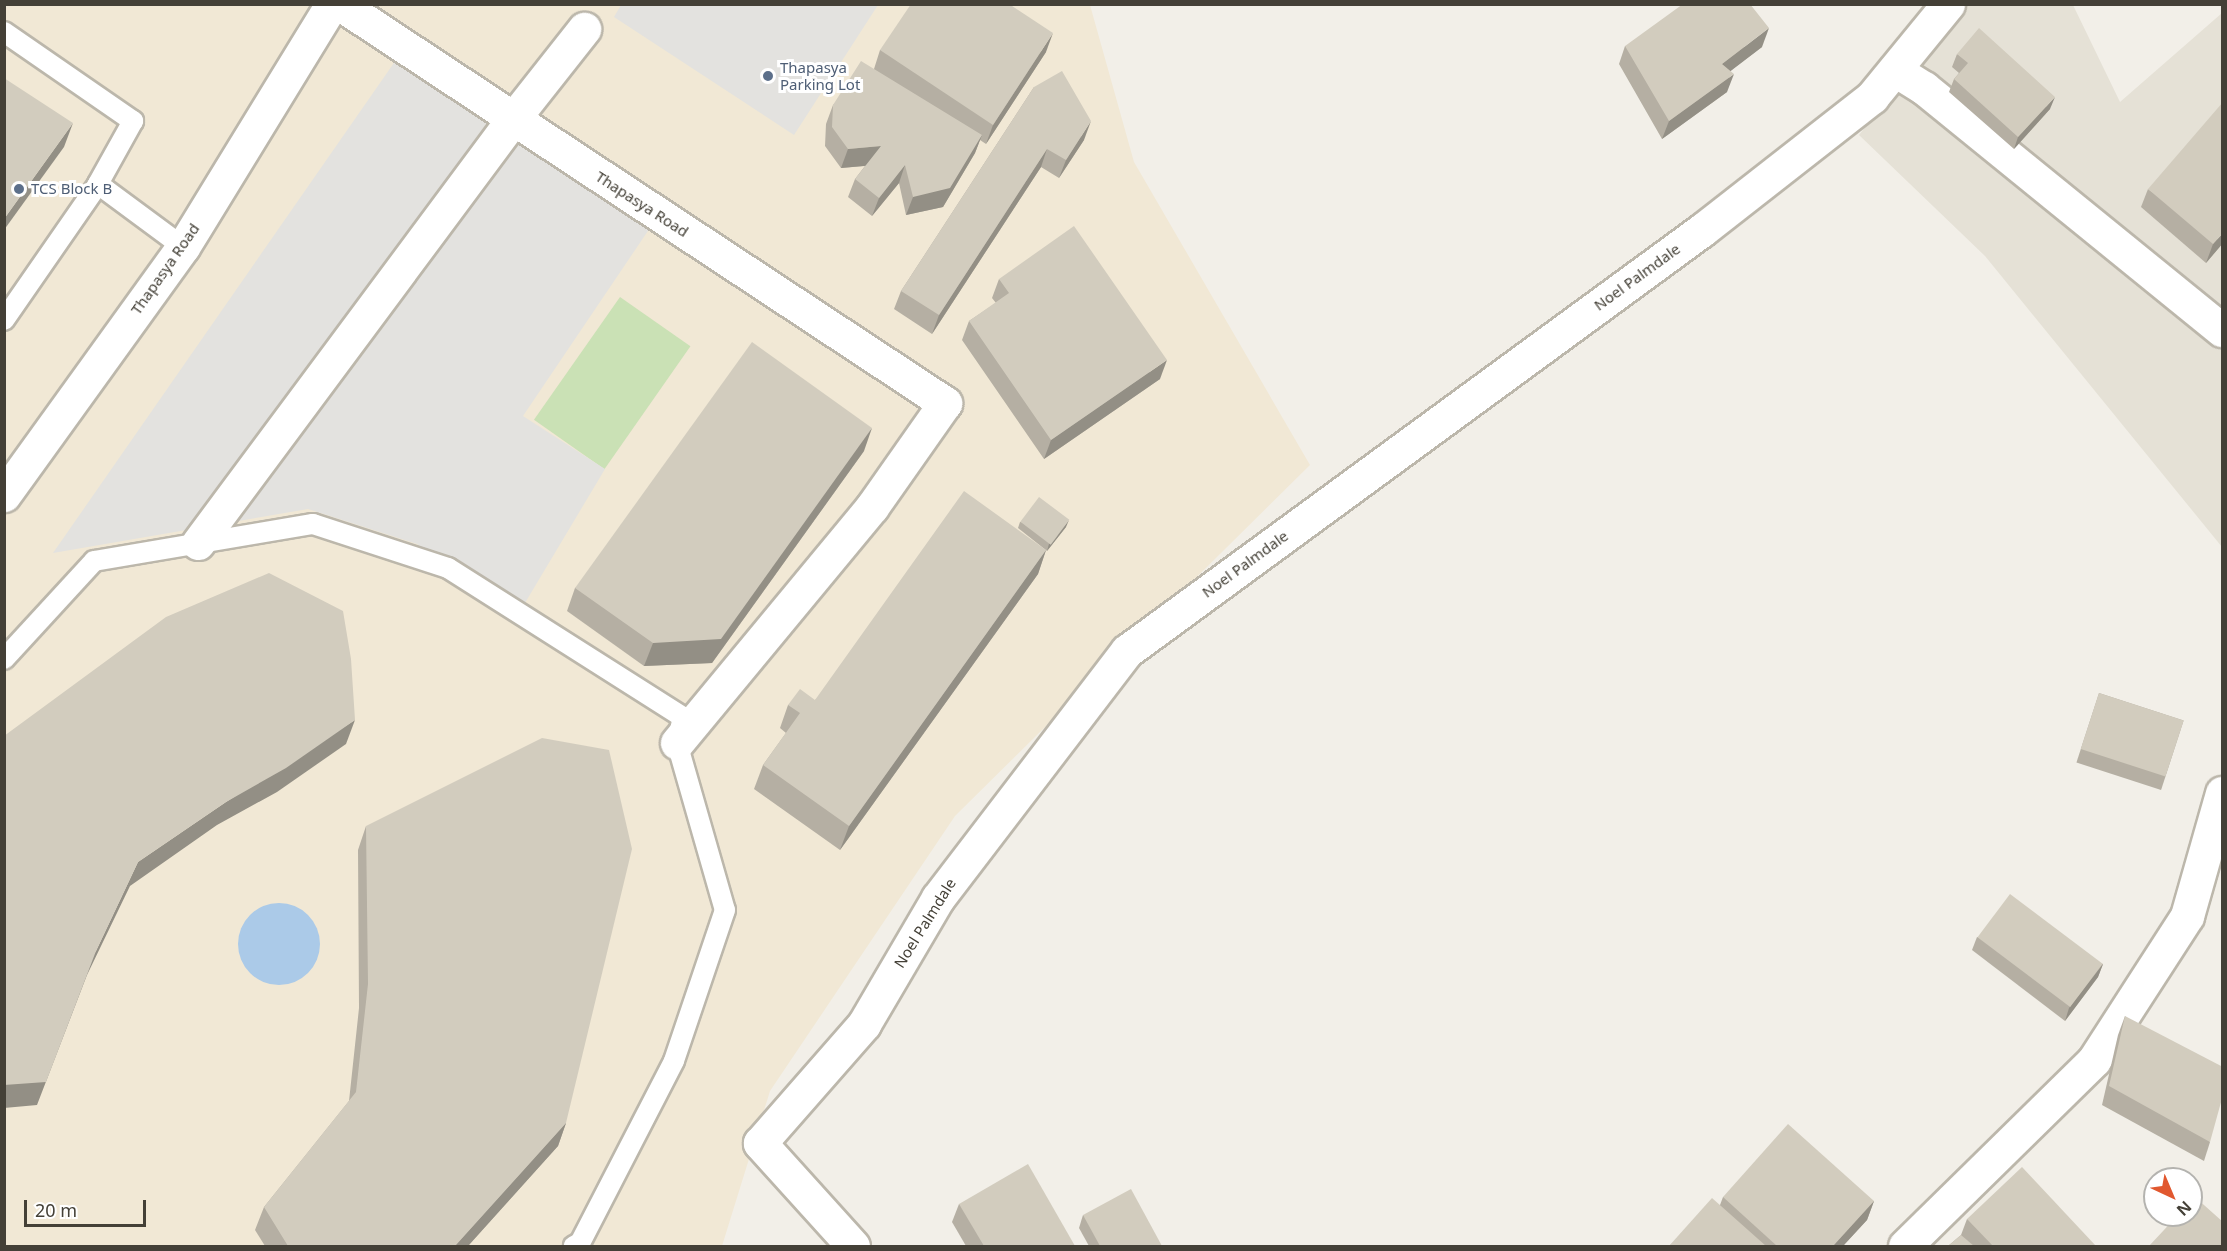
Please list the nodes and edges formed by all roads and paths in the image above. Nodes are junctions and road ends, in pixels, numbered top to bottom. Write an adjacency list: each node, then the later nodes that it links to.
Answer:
1 (332, 4): 9 (street, Thapasya Road)
2 (340, 4): 7 (street, Thapasya Road)
3 (1948, 4): 6 (street, Noel Palmdale)
4 (584, 29): 7 (street)
5 (4, 32): 8 (lane)
6 (1895, 70): 11 (street); 18 (street, Noel Palmdale)
7 (513, 118): 13 (street); 15 (street, Thapasya Road)
8 (98, 184): 9 (lane); 10 (lane)
9 (183, 247): 12 (street, Thapasya Road)
10 (4, 320)
11 (2221, 325)
12 (4, 495)
13 (198, 543): 14 (lane); 15 (lane)
14 (4, 659)
15 (677, 743): 17 (lane)
16 (2223, 793): 19 (street)
17 (574, 1246)
18 (853, 1246)
19 (1905, 1246)

